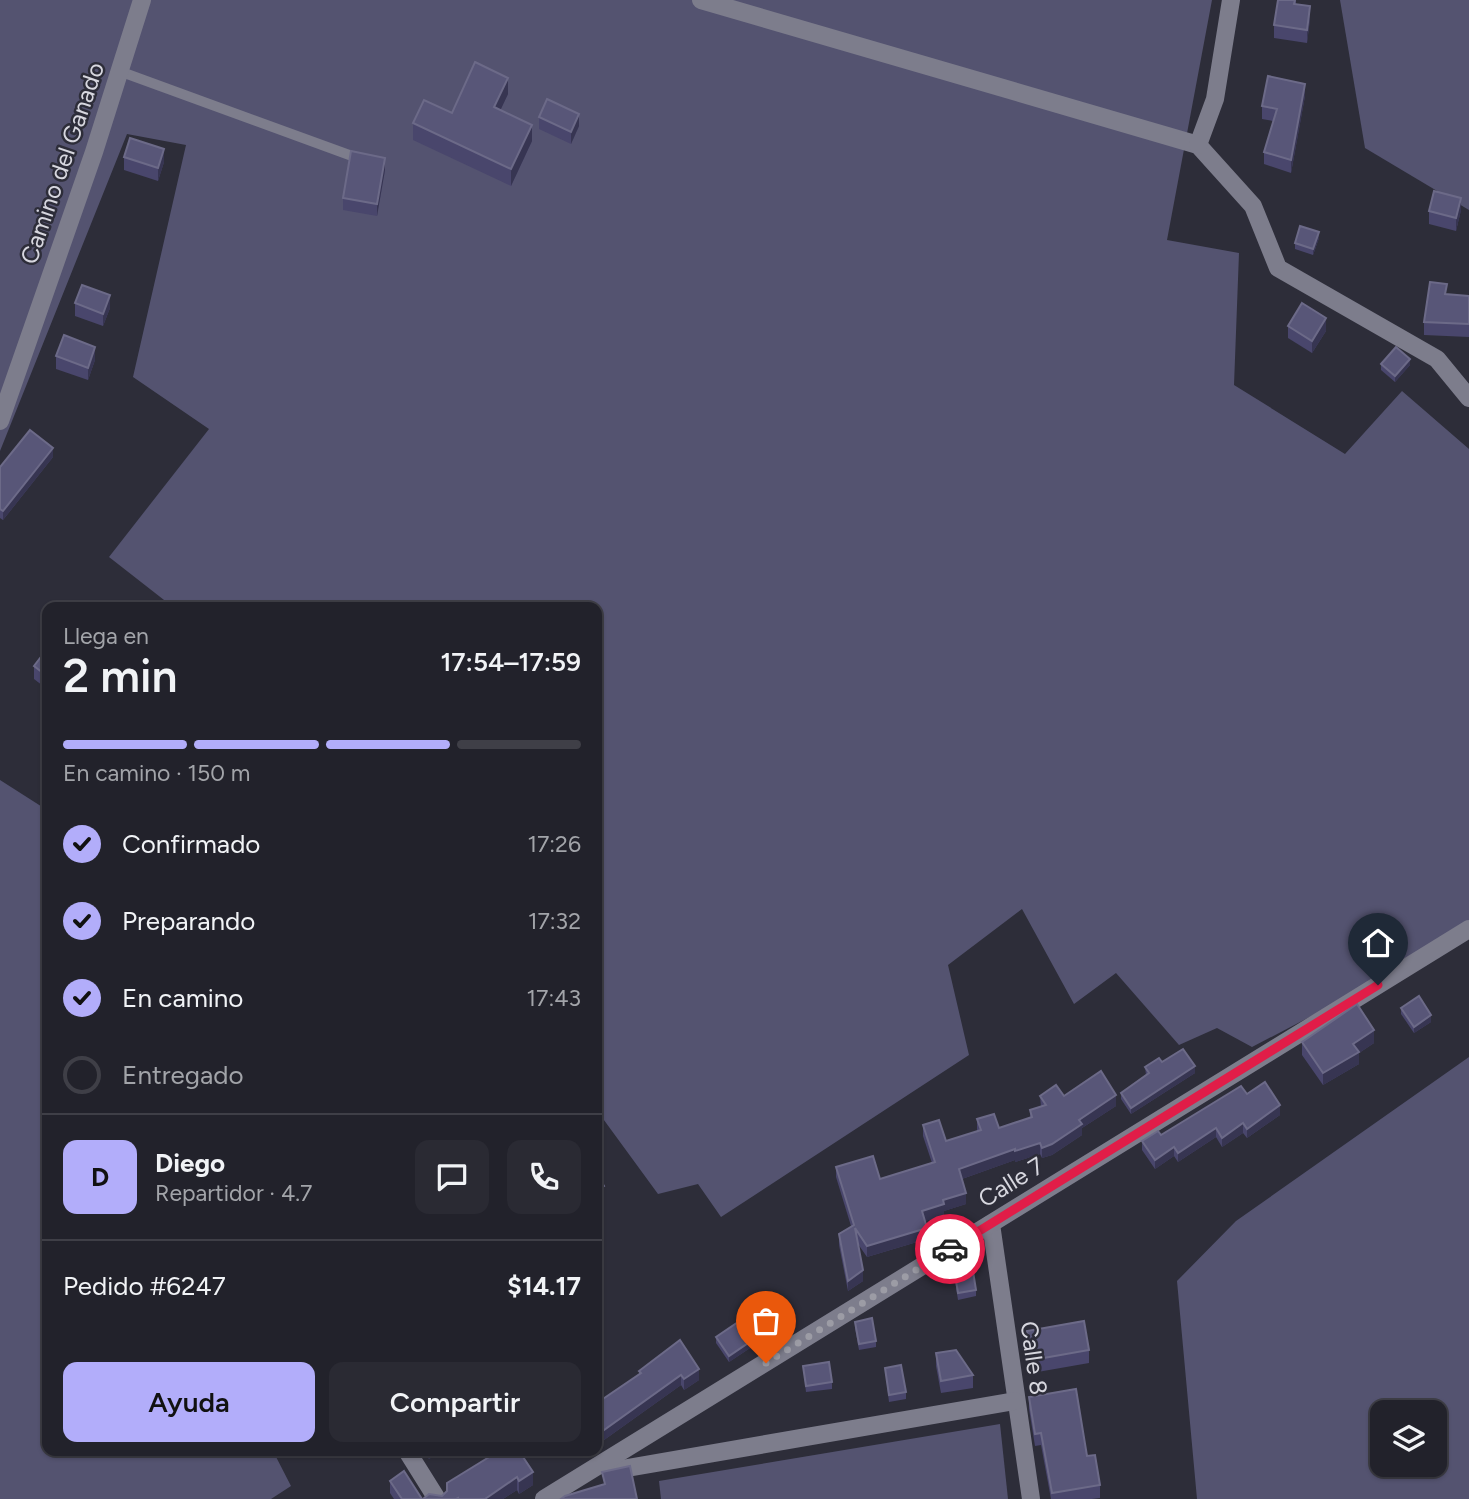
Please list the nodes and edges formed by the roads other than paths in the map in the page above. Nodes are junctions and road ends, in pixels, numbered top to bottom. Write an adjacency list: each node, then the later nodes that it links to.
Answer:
1 (142, 0): 4 (street, Camino del Ganado)
2 (701, 0): 5 (street)
3 (1231, 0): 5 (street)
4 (120, 71): 6 (lane); 8 (street, Camino del Ganado)
5 (1198, 145): 7 (street)
6 (366, 161)
7 (1469, 398)
8 (0, 421)
9 (1469, 929): 10 (street, Calle 7)
10 (991, 1224): 11 (street, Calle 8); 13 (street, Calle 7)
11 (1015, 1401): 13 (street); 16 (street, Calle 8)
12 (410, 1456): 14 (street)
13 (585, 1475): 15 (street, Calle 7)
14 (437, 1499)
15 (544, 1499)
16 (1031, 1499)

